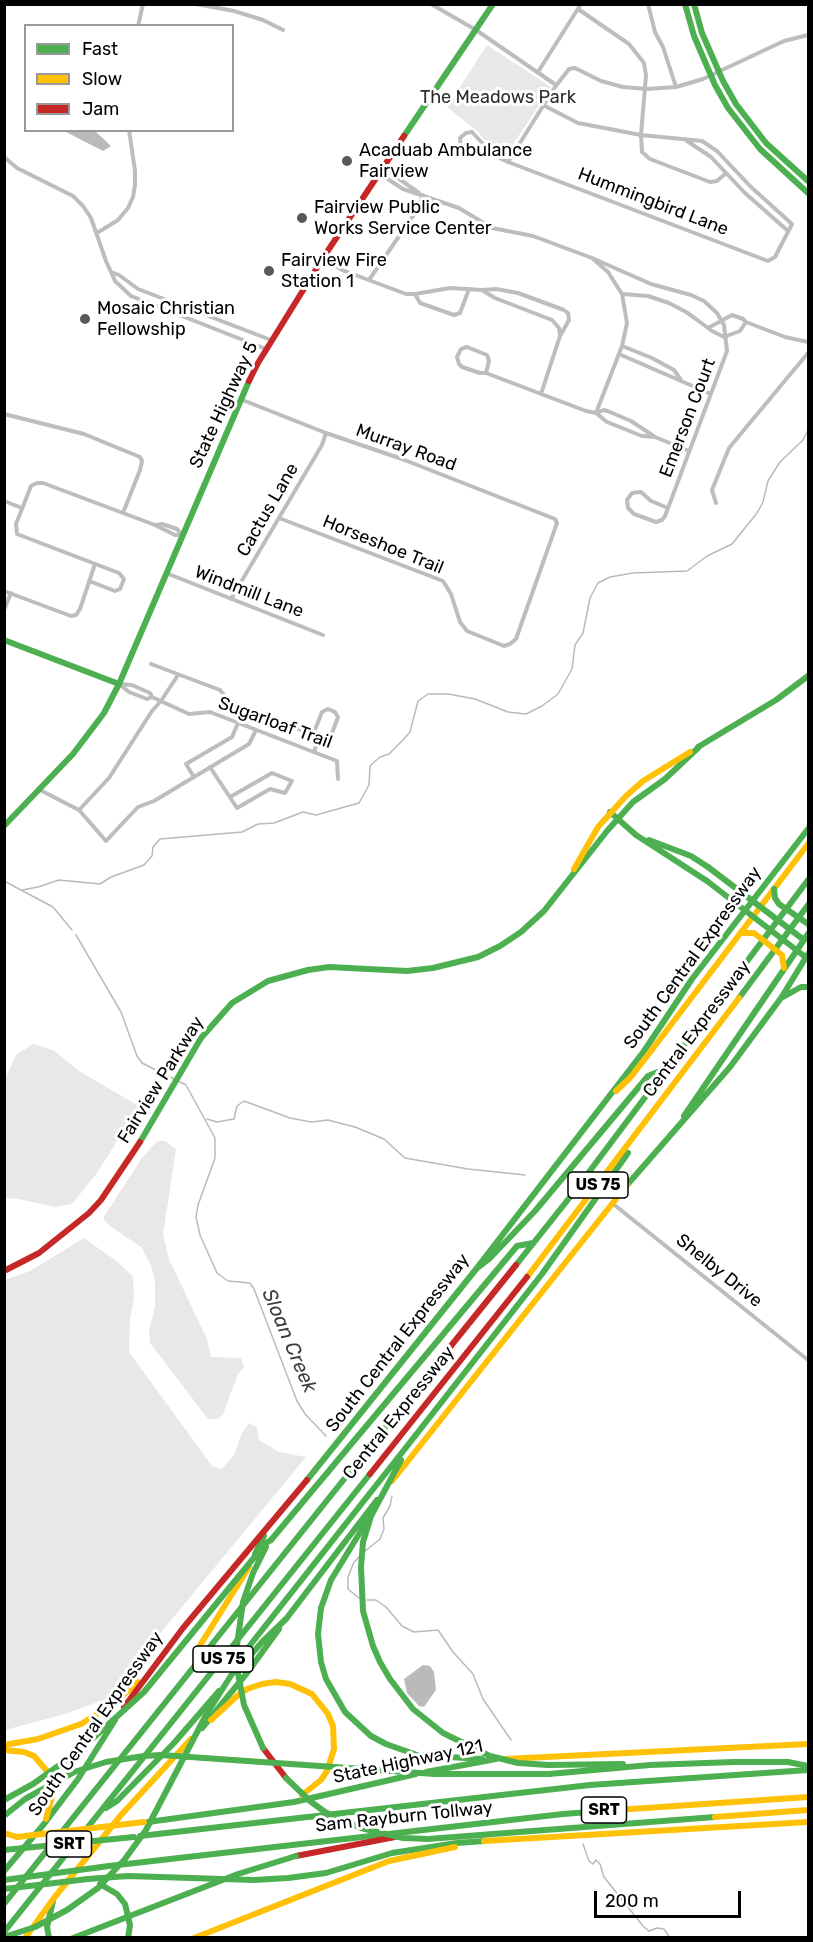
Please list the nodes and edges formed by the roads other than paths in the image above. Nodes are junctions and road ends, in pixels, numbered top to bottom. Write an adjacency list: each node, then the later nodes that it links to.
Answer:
1 (143, 4): 10 (street)
2 (196, 4): 11 (street)
3 (431, 4): 12 (street)
4 (493, 4): 12 (main road, State Highway 5)
5 (581, 4): 9 (street)
6 (648, 4): 18 (street)
7 (685, 4): 16 (main road)
8 (694, 4): 14 (main road)
9 (578, 9): 15 (street); 19 (street)
10 (138, 24)
11 (283, 30)
12 (476, 30): 15 (street); 27 (main road, State Highway 5)
13 (808, 35): 14 (street)
14 (719, 71): 16 (street); 29 (main road)
15 (538, 72): 17 (street)
16 (711, 75): 18 (street); 31 (main road)
17 (556, 85): 19 (street); 20 (street)
18 (676, 87): 19 (street)
19 (646, 90): 22 (street)
20 (543, 105): 22 (street); 26 (street)
21 (129, 132): 33 (street)
22 (641, 135): 23 (street); 28 (street)
23 (687, 140): 28 (street); 32 (street, Hummingbird Lane)
24 (487, 152): 24 (street, Hummingbird Lane); 26 (street, Hummingbird Lane)
25 (4, 157): 33 (street)
26 (508, 162): 32 (street, Hummingbird Lane)
27 (382, 171): 30 (street); 30 (street); 34 (main road, State Highway 5)
28 (726, 173): 32 (street)
29 (808, 181)
30 (421, 194): 35 (street, Emerson Court); 37 (street)
31 (808, 194)
32 (788, 231)
33 (97, 233): 36 (street)
34 (323, 258): 37 (street); 47 (main road, State Highway 5)
35 (592, 258): 41 (street); 42 (street, Emerson Court)
36 (111, 272): 47 (street); 50 (street)
37 (369, 280): 40 (street)
38 (470, 288): 39 (street); 40 (street); 40 (street)
39 (482, 290): 45 (street); 45 (street)
40 (415, 294)
41 (622, 294): 44 (street, Emerson Court); 49 (street)
42 (722, 320): 43 (street); 44 (street); 46 (street, Emerson Court)
43 (746, 322): 46 (street, Emerson Court); 48 (street)
44 (708, 328): 46 (street, Emerson Court)
45 (560, 336): 55 (street)
46 (727, 337): 56 (street, Emerson Court)
47 (271, 340): 50 (main road, State Highway 5)
48 (808, 342)
49 (622, 346): 52 (street); 54 (street)
50 (266, 349): 57 (main road, State Highway 5)
51 (808, 352): 64 (street)
52 (620, 354): 54 (street); 58 (street)
53 (486, 373): 53 (street); 55 (street)
54 (682, 380): 56 (street)
55 (541, 394): 58 (street)
56 (711, 394): 62 (street, Emerson Court)
57 (240, 399): 60 (street, Murray Road); 69 (main road, State Highway 5)
58 (596, 413): 61 (street); 61 (street)
59 (4, 414): 67 (street)
60 (326, 433): 68 (street, Cactus Lane); 78 (street, Murray Road)
61 (655, 437): 62 (street)
62 (689, 451): 66 (street, Emerson Court)
63 (4, 501): 65 (street)
64 (716, 503)
65 (22, 508): 67 (street); 70 (street)
66 (668, 508): 66 (street, Emerson Court)
67 (123, 513): 69 (street)
68 (279, 518): 75 (street, Cactus Lane); 78 (street, Horseshoe Trail)
69 (182, 535): 71 (main road, State Highway 5)
70 (94, 564): 72 (street); 72 (street)
71 (166, 573): 75 (street, Windmill Lane); 83 (main road, State Highway 5)
72 (89, 581): 74 (street)
73 (4, 591): 74 (street)
74 (11, 593): 76 (street)
75 (231, 599): 77 (street, Windmill Lane)
76 (4, 610)
77 (323, 635)
78 (516, 639)
79 (4, 640): 83 (main road)
80 (151, 664): 81 (street)
81 (178, 675): 84 (street); 87 (street)
82 (808, 676): 89 (main road, Fairview Parkway)
83 (119, 684): 84 (street, Sugarloaf Trail); 94 (main road, State Highway 5)
84 (160, 701): 85 (street, Sugarloaf Trail); 96 (street)
85 (238, 723): 86 (street, Sugarloaf Trail); 92 (street)
86 (256, 729): 90 (street, Sugarloaf Trail); 91 (street)
87 (313, 735): 88 (street); 88 (street)
88 (319, 737): 90 (street)
89 (699, 747): 97 (main road, Fairview Parkway); 98 (main road, Fairview Parkway)
90 (314, 752): 93 (street, Sugarloaf Trail)
91 (210, 767): 92 (street); 95 (street)
92 (194, 777): 96 (street)
93 (338, 779)
94 (40, 790): 96 (street); 99 (main road, State Highway 5)
95 (230, 797): 95 (street)
96 (79, 810)
97 (610, 812): 98 (main road); 104 (main road, Fairview Parkway)
98 (617, 819): 101 (main road); 104 (main road, Fairview Parkway)
99 (4, 826)
100 (808, 829): 120 (main road, South Central Expressway)
101 (636, 835): 107 (main road, bridge); 108 (main road, bridge)
102 (808, 844): 105 (main road)
103 (808, 880): 118 (main road, Central Expressway / US 75)
104 (563, 888): 125 (main road, Fairview Parkway)
105 (774, 889): 107 (main road); 109 (main road, bridge)
106 (808, 905): 119 (main road, Central Expressway / US 75)
107 (761, 907): 108 (main road, bridge); 111 (main road, bridge)
108 (754, 916): 110 (main road, bridge); 112 (main road, bridge)
109 (808, 924)
110 (741, 933): 115 (main road, bridge); 120 (main road)
111 (808, 937): 112 (main road, bridge)
112 (797, 950): 114 (main road, bridge); 115 (main road, bridge)
113 (808, 954): 117 (main road)
114 (808, 959)
115 (784, 968): 121 (main road)
116 (808, 987): 117 (main road)
117 (781, 998): 121 (main road)
118 (668, 1068): 123 (main road, Central Expressway / US 75); 124 (main road)
119 (675, 1084): 127 (main road); 145 (main road, Central Expressway / US 75)
120 (608, 1098): 124 (main road, South Central Expressway)
121 (673, 1132): 122 (main road)
122 (612, 1203): 126 (street, Shelby Drive); 128 (main road)
123 (533, 1243): 130 (main road); 132 (main road, Central Expressway / US 75)
124 (477, 1268): 129 (main road, South Central Expressway)
125 (4, 1271)
126 (808, 1360)
127 (415, 1436): 139 (main road, bridge); 162 (main road, bridge)
128 (390, 1484): 131 (main road); 138 (main road)
129 (264, 1536): 132 (main road); 133 (main road, South Central Expressway)
130 (271, 1540): 142 (main road, bridge); 144 (main road, bridge)
131 (287, 1618): 134 (main road); 145 (main road)
132 (199, 1661): 160 (main road, Central Expressway / US 75)
133 (146, 1675): 136 (main road); 148 (main road, South Central Expressway)
134 (206, 1723): 143 (main road); 159 (main road)
135 (808, 1744): 138 (main road, State Highway 121)
136 (4, 1745)
137 (4, 1750): 148 (main road)
138 (491, 1760): 143 (main road, State Highway 121)
139 (650, 1766): 140 (main road); 146 (main road, bridge)
140 (808, 1768): 154 (main road, Sam Rayburn Tollway / SRT, bridge)
141 (808, 1797): 149 (main road, Sam Rayburn Tollway / SRT)
142 (4, 1800)
143 (294, 1802): 151 (main road, State Highway 121, bridge)
144 (808, 1810)
145 (101, 1812): 161 (main road, Central Expressway / US 75)
146 (4, 1816)
147 (808, 1821): 153 (main road)
148 (44, 1824): 155 (main road, South Central Expressway)
149 (435, 1828): 156 (main road, Sam Rayburn Tollway / SRT, bridge); 165 (main road, bridge)
150 (5, 1834): 151 (main road)
151 (17, 1837): 152 (main road, State Highway 121)
152 (4, 1838)
153 (486, 1842): 157 (main road); 167 (main road)
154 (4, 1850)
155 (4, 1871)
156 (4, 1880)
157 (97, 1880): 158 (main road, bridge); 166 (main road)
158 (4, 1889)
159 (54, 1898): 163 (main road); 164 (main road)
160 (4, 1904)
161 (4, 1932)
162 (4, 1937)
163 (25, 1938)
164 (49, 1938)
165 (74, 1938)
166 (128, 1938)
167 (194, 1938)

